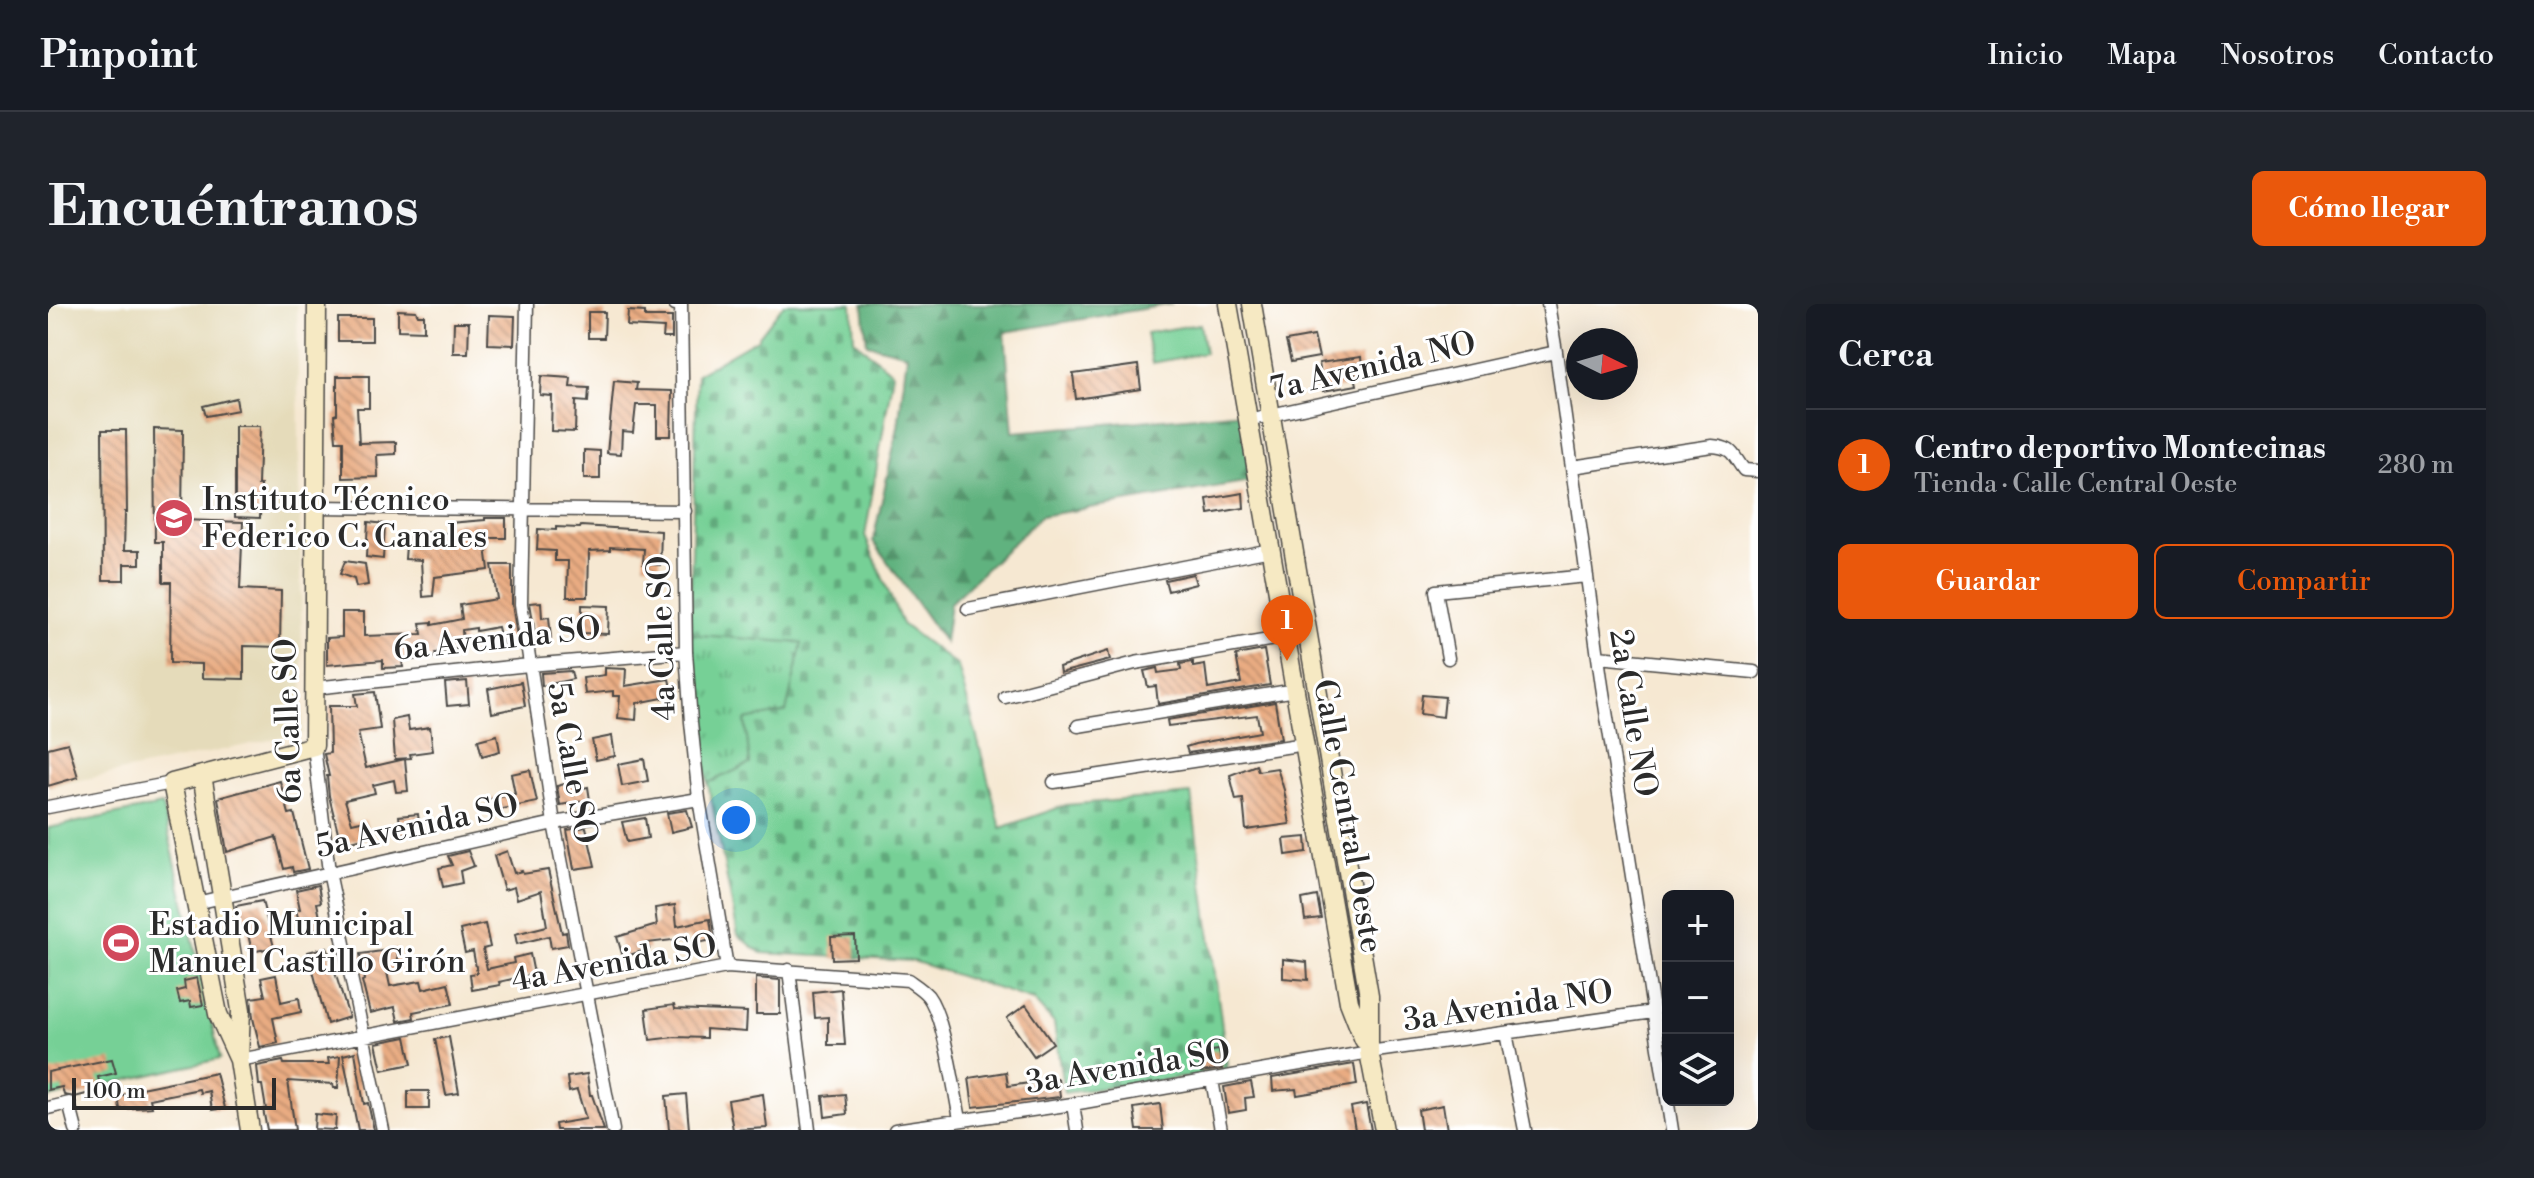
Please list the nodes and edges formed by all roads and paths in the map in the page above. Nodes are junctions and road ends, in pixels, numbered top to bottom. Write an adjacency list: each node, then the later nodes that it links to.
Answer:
1 (317, 304): 13 (street, 6a Calle SO)
2 (527, 304): 14 (street, 5a Calle SO)
3 (675, 304): 4 (street)
4 (681, 304): 15 (street, 4a Calle SO)
5 (1228, 304): 10 (street, Calle Central Oeste)
6 (1252, 304): 9 (street, Calle Central Oeste)
7 (1548, 304): 8 (street, 2a Calle NO)
8 (1556, 352): 9 (street, 7a Avenida NO); 11 (street, 2a Calle NO)
9 (1271, 416): 10 (street, 7a Avenida NO); 46 (street, Calle Central Oeste)
10 (1248, 420): 16 (street, Calle Central Oeste)
11 (1572, 467): 12 (street); 17 (street, 2a Calle NO)
12 (1758, 471)
13 (316, 507): 14 (street); 25 (street, 6a Calle SO)
14 (523, 508): 15 (street); 23 (street, 5a Calle SO)
15 (685, 511): 20 (street, 4a Calle SO)
16 (1271, 550): 18 (street); 19 (street, Calle Central Oeste)
17 (1587, 576): 21 (street, 2a Calle NO); 22 (street)
18 (968, 609)
19 (1286, 637): 26 (street, Calle Central Oeste); 27 (street)
20 (686, 652): 23 (street, 6a Avenida SO); 34 (street, 4a Calle SO)
21 (1598, 657): 24 (street); 43 (street, 2a Calle NO)
22 (1448, 658)
23 (529, 665): 25 (street, 6a Avenida SO); 36 (street, 5a Calle SO)
24 (1754, 672)
25 (314, 688): 30 (street, 6a Calle SO)
26 (1295, 690): 28 (street); 29 (street, Calle Central Oeste)
27 (1005, 697)
28 (1078, 726)
29 (1305, 744): 32 (street); 46 (street, Calle Central Oeste)
30 (314, 746): 31 (street); 37 (street, 6a Calle SO)
31 (202, 775): 33 (street); 38 (street)
32 (1054, 782)
33 (172, 783): 35 (street); 39 (street)
34 (699, 799): 36 (street, 5a Avenida SO); 40 (street, 4a Calle SO)
35 (48, 807)
36 (554, 823): 37 (street, 5a Avenida SO); 42 (street, 5a Calle SO)
37 (329, 872): 38 (street, 5a Avenida SO); 45 (street, 6a Calle SO)
38 (222, 896): 39 (street, 5a Avenida SO); 47 (street)
39 (196, 903): 47 (street)
40 (727, 967): 41 (street, 4a Avenida SO); 42 (street, 4a Avenida SO)
41 (789, 970): 51 (street, 4a Avenida SO); 56 (street)
42 (588, 993): 45 (street, 4a Avenida SO); 55 (street, 5a Calle SO)
43 (1653, 1012): 44 (street, 3a Avenida NO); 62 (street, 2a Calle NO)
44 (1506, 1033): 46 (street, 3a Avenida NO); 61 (street)
45 (363, 1037): 47 (street, 4a Avenida SO); 54 (street, 6a Calle SO)
46 (1369, 1052): 48 (street, 3a Avenida SO); 60 (street, Calle Central Oeste)
47 (239, 1060): 53 (street)
48 (1212, 1080): 49 (street, 3a Avenida SO); 59 (street)
49 (1073, 1104): 51 (street, 3a Avenida SO); 58 (street)
50 (48, 1108): 52 (street)
51 (954, 1123): 57 (street, 3a Avenida SO)
52 (76, 1130)
53 (250, 1130)
54 (383, 1130)
55 (613, 1130)
56 (809, 1130)
57 (895, 1130)
58 (1077, 1130)
59 (1221, 1130)
60 (1384, 1130)
61 (1525, 1130)
62 (1672, 1130)

